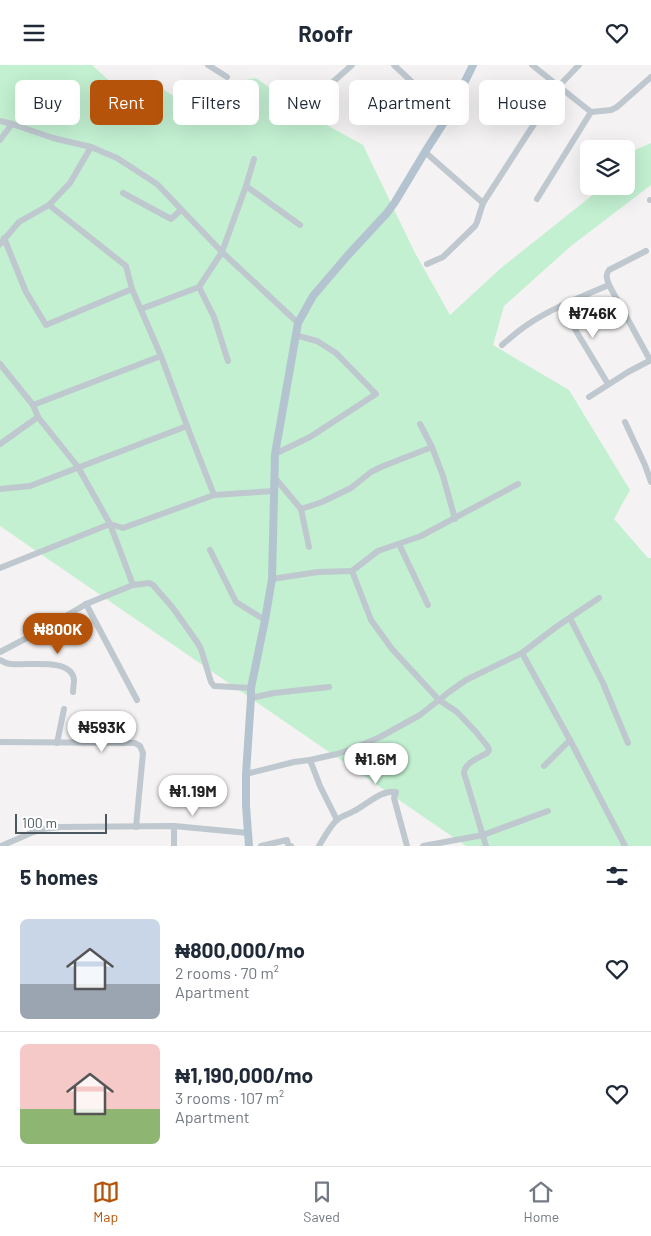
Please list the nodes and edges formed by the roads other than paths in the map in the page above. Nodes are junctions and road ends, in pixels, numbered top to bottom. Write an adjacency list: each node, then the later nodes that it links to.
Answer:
1 (208, 65): 7 (street)
2 (352, 65): 9 (street)
3 (394, 65): 10 (street)
4 (473, 65): 20 (main road)
5 (532, 65): 11 (street)
6 (579, 65): 12 (street)
7 (227, 77)
8 (651, 77): 14 (street)
9 (335, 80)
10 (409, 80)
11 (550, 80)
12 (565, 80)
13 (565, 92): 14 (street)
14 (591, 112): 24 (street)
15 (0, 121): 16 (street)
16 (12, 124): 18 (street); 19 (street)
17 (534, 125): 25 (street)
18 (0, 140)
19 (91, 147): 26 (street); 27 (street)
20 (425, 152): 25 (street); 39 (main road)
21 (254, 159): 22 (street)
22 (246, 186): 28 (street); 32 (street)
23 (123, 193): 27 (street)
24 (537, 199)
25 (483, 203): 33 (street)
26 (48, 205): 29 (street); 36 (street)
27 (181, 210): 32 (street)
28 (300, 225)
29 (4, 238): 30 (street); 36 (street)
30 (0, 245)
31 (646, 251): 34 (street)
32 (222, 252): 35 (street); 39 (street)
33 (427, 264)
34 (609, 285): 37 (street); 43 (street)
35 (199, 287): 38 (street); 44 (street)
36 (132, 289): 38 (street)
37 (560, 306): 41 (street); 46 (street)
38 (141, 309): 42 (street)
39 (298, 323): 40 (main road)
40 (295, 335): 55 (main road); 55 (street)
41 (502, 345)
42 (161, 356): 48 (street); 52 (street)
43 (650, 360): 46 (street)
44 (228, 361)
45 (0, 366): 48 (street)
46 (608, 384): 47 (street)
47 (589, 397)
48 (33, 405): 49 (street)
49 (38, 417): 53 (street); 57 (street)
50 (626, 422): 56 (street)
51 (420, 424): 54 (street)
52 (187, 426): 57 (street); 63 (street)
53 (0, 444)
54 (432, 447): 64 (street); 65 (street)
55 (275, 454): 58 (main road)
56 (648, 464): 59 (street)
57 (78, 467): 61 (street); 66 (street)
58 (275, 478): 62 (main road); 64 (street)
59 (651, 482)
60 (518, 484): 65 (street)
61 (0, 489)
62 (274, 491): 63 (street); 72 (main road)
63 (214, 495): 66 (street)
64 (301, 509): 68 (street)
65 (454, 519): 67 (street)
66 (110, 524): 70 (street); 73 (street)
67 (399, 544): 71 (street); 76 (street)
68 (309, 547)
69 (210, 550): 78 (street)
70 (0, 568)
71 (352, 571): 72 (street); 87 (street)
72 (272, 579): 78 (main road)
73 (133, 585): 75 (street); 83 (street)
74 (600, 598): 77 (street)
75 (86, 604): 79 (street); 86 (street)
76 (428, 605)
77 (570, 618): 80 (street); 92 (street)
78 (265, 620): 83 (main road)
79 (0, 652)
80 (522, 653): 87 (street); 89 (street)
81 (0, 660): 84 (street)
82 (330, 687): 85 (street)
83 (250, 688): 85 (main road)
84 (73, 692)
85 (251, 698): 95 (main road)
86 (137, 700)
87 (439, 700): 93 (street); 101 (street)
88 (64, 709): 91 (street)
89 (570, 740): 94 (street); 112 (street)
90 (0, 743): 91 (street)
91 (57, 743): 99 (street)
92 (628, 743)
93 (310, 760): 95 (street); 97 (street)
94 (544, 767)
95 (246, 774): 100 (main road)
96 (548, 811): 101 (street)
97 (337, 820): 108 (street); 109 (street)
98 (174, 826): 99 (street); 100 (street); 104 (street)
99 (136, 827): 102 (street)
100 (248, 833): 105 (main road)
101 (482, 835): 110 (street); 111 (street)
102 (13, 844): 103 (street)
103 (0, 846)
104 (174, 846)
105 (249, 846)
106 (261, 846): 107 (street)
107 (291, 846)
108 (319, 846)
109 (408, 846)
110 (424, 846)
111 (486, 846)
112 (625, 846)

